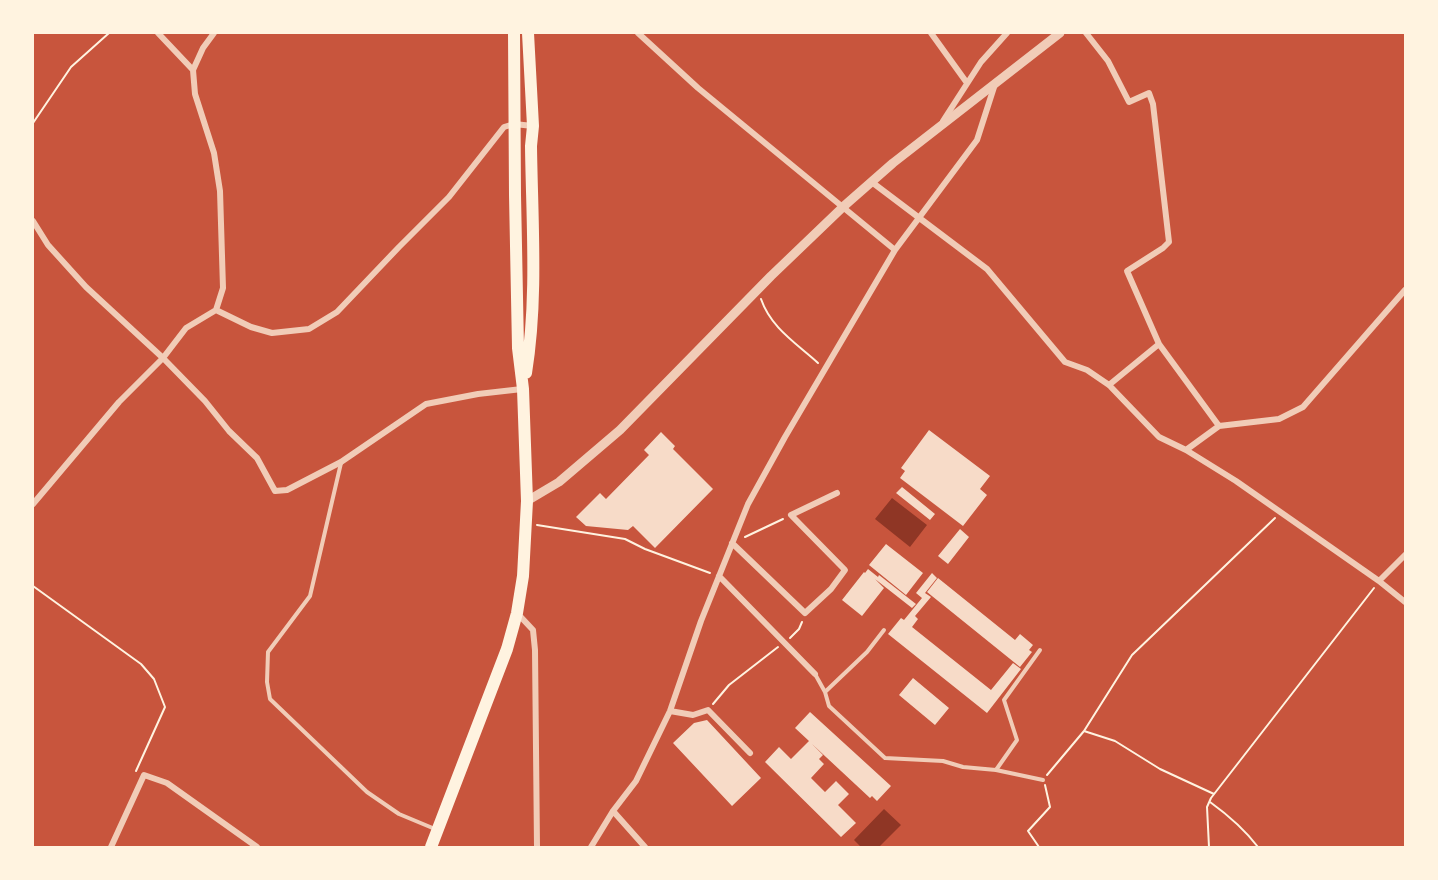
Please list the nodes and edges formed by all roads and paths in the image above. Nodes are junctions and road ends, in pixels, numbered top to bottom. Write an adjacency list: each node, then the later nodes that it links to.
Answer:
1 (109, 33): 14 (path)
2 (158, 33): 11 (street)
3 (214, 33): 11 (street)
4 (514, 33): 15 (highway)
5 (528, 33): 16 (highway)
6 (638, 33): 19 (street)
7 (931, 33): 12 (street)
8 (1007, 33): 12 (street)
9 (1060, 33): 13 (street)
10 (1086, 33): 26 (street)
11 (193, 70): 25 (street)
12 (967, 83): 17 (street)
13 (996, 83): 17 (street); 20 (street)
14 (33, 123)
15 (514, 124): 16 (street); 25 (street); 30 (highway)
16 (533, 126): 30 (highway)
17 (939, 127): 18 (street)
18 (873, 183): 19 (street); 20 (street)
19 (844, 206): 22 (street); 23 (street)
20 (919, 217): 22 (street); 29 (street)
21 (33, 221): 27 (street)
22 (895, 250): 28 (street)
23 (758, 290): 28 (path); 35 (street)
24 (1405, 290): 31 (street)
25 (216, 310): 27 (street)
26 (1159, 344): 29 (street); 31 (street)
27 (163, 357): 33 (street); 36 (street)
28 (825, 368): 40 (street)
29 (1109, 385): 32 (street)
30 (523, 389): 33 (street); 35 (highway)
31 (1219, 426): 32 (street)
32 (1186, 450): 37 (street)
33 (341, 462): 63 (lane)
34 (837, 494): 38 (street)
35 (527, 501): 39 (highway)
36 (33, 504)
37 (1281, 512): 43 (street); 55 (path)
38 (791, 515): 40 (path); 47 (street)
39 (526, 523): 42 (path); 46 (highway)
40 (732, 543): 42 (street); 47 (street)
41 (1405, 555): 43 (street)
42 (719, 576): 49 (street); 53 (street)
43 (1380, 581): 45 (street); 60 (path)
44 (33, 586): 58 (path)
45 (1405, 602)
46 (517, 613): 63 (highway); 67 (street)
47 (806, 614): 49 (path)
48 (884, 630): 52 (lane)
49 (784, 643): 51 (street); 54 (path)
50 (1040, 650): 57 (lane)
51 (815, 674): 52 (lane)
52 (825, 692): 57 (lane)
53 (670, 711): 54 (street); 62 (street)
54 (708, 711): 56 (street)
55 (1084, 731): 59 (path); 60 (path)
56 (750, 753)
57 (996, 770): 59 (lane)
58 (133, 776)
59 (1043, 780): 70 (path)
60 (1214, 795): 61 (path)
61 (1210, 802): 71 (path); 72 (path)
62 (613, 811): 68 (street); 69 (street)
63 (437, 830): 66 (highway)
64 (111, 847): 65 (street)
65 (257, 847)
66 (431, 847)
67 (537, 847)
68 (591, 847)
69 (645, 847)
70 (1039, 847)
71 (1209, 847)
72 (1258, 847)

